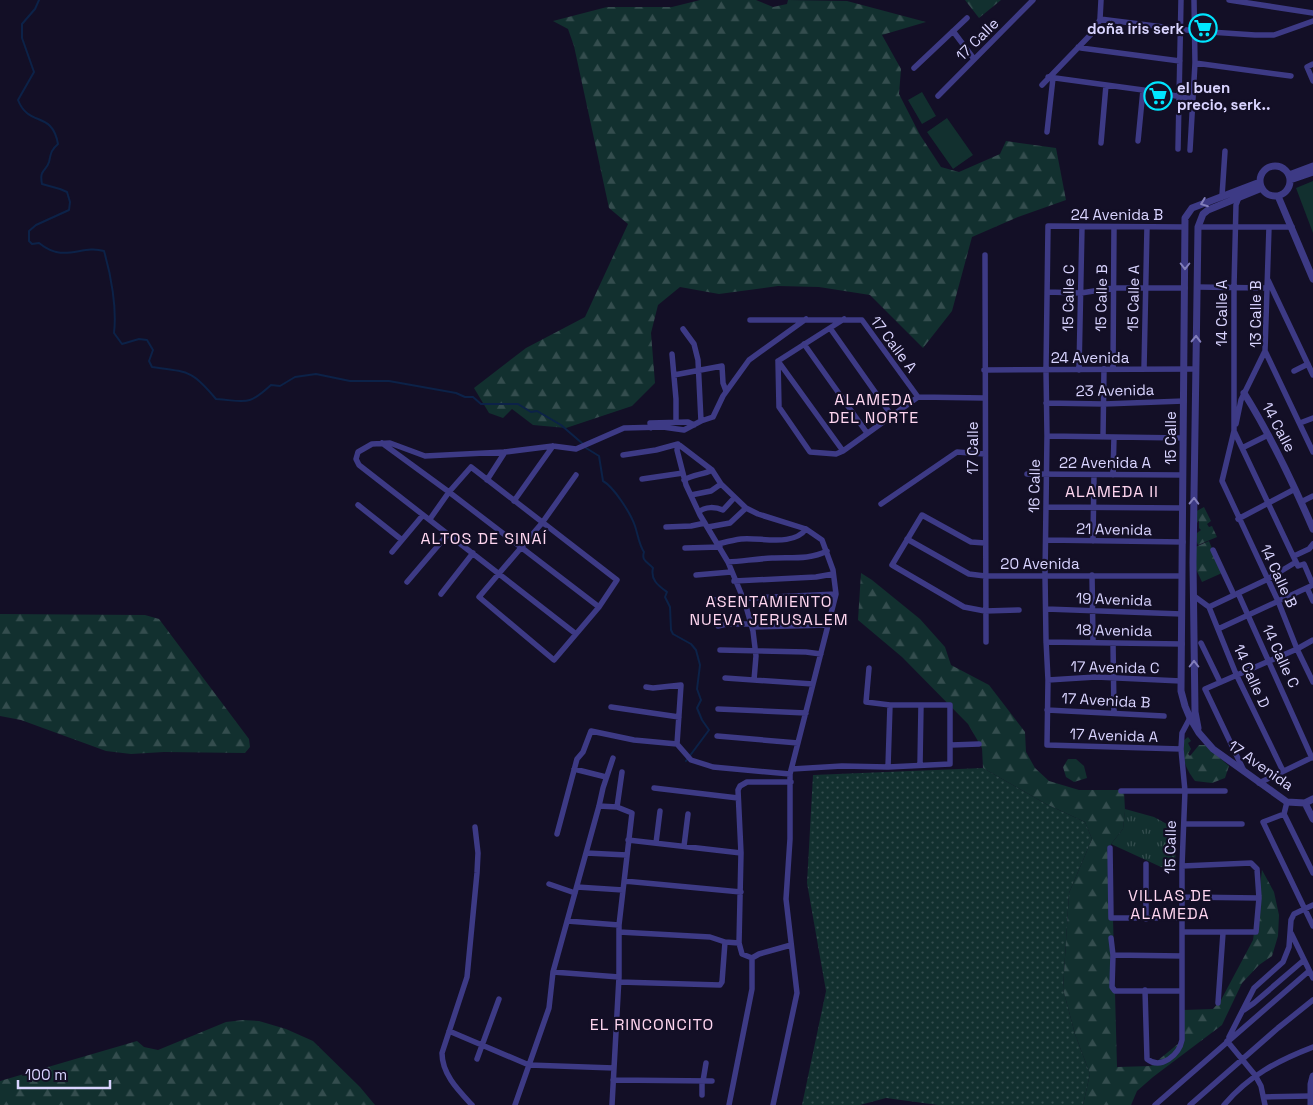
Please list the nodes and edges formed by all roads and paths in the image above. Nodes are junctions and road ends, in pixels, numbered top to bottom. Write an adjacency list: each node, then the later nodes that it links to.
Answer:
1 (1033, 0): 14 (street, 17 Calle)
2 (1101, 0): 8 (street)
3 (1181, 0): 10 (street)
4 (1194, 0): 11 (street)
5 (1229, 0): 6 (street)
6 (1313, 13)
7 (967, 18): 12 (street)
8 (1100, 19): 10 (street); 13 (street)
9 (1313, 21): 11 (street)
10 (1181, 28): 11 (street); 15 (street)
11 (1195, 30): 16 (street)
12 (953, 31): 14 (street); 18 (street)
13 (1078, 47): 15 (street); 20 (street)
14 (974, 59): 25 (street, 17 Calle)
15 (1180, 61): 26 (street)
16 (1195, 63): 19 (street); 27 (street)
17 (1310, 66): 21 (street)
18 (914, 68)
19 (1291, 76)
20 (1051, 78): 22 (street); 23 (street); 28 (street)
21 (1313, 81)
22 (1042, 85)
23 (1106, 85): 24 (street); 30 (street)
24 (1142, 90): 26 (street); 29 (street)
25 (938, 96)
26 (1179, 96): 27 (street); 31 (street)
27 (1193, 99): 32 (street)
28 (1047, 132)
29 (1138, 141)
30 (1101, 143)
31 (1178, 149)
32 (1190, 150)
33 (1225, 151): 38 (street)
34 (1313, 166): 36 (street)
35 (1313, 172): 36 (street)
36 (1290, 178): 37 (street); 39 (street)
37 (1261, 185): 38 (street); 39 (street); 40 (street)
38 (1222, 196): 46 (street, 15 Calle, one-way to 46)
39 (1278, 196): 49 (street)
40 (1239, 197): 41 (street); 47 (street, 14 Calle A)
41 (1199, 223): 47 (street); 57 (street, 15 Calle)
42 (1048, 226): 43 (street, 24 Avenida B); 59 (street, 16 Calle)
43 (1082, 227): 44 (street, 24 Avenida B); 60 (street, 15 Calle C)
44 (1114, 227): 45 (street, 24 Avenida B); 54 (street, 15 Calle B)
45 (1147, 227): 46 (street, 24 Avenida B); 55 (street, 15 Calle A)
46 (1185, 227): 56 (street, 15 Calle, one-way to 56)
47 (1236, 227): 48 (street); 53 (street, 14 Calle A)
48 (1269, 227): 49 (street); 51 (street, 13 Calle B)
49 (1292, 227): 52 (street)
50 (985, 255): 76 (street, 17 Calle)
51 (1267, 278): 58 (street, 13 Calle B); 70 (street)
52 (1313, 279)
53 (1234, 287): 57 (street); 58 (street); 97 (street, 14 Calle A)
54 (1113, 288): 55 (street); 60 (street); 79 (street, 15 Calle B)
55 (1146, 288): 56 (street); 72 (street, 15 Calle A)
56 (1185, 288): 73 (street, 15 Calle)
57 (1197, 288): 74 (street, 15 Calle, one-way to 57)
58 (1267, 288): 67 (street, 13 Calle B)
59 (1047, 292): 60 (street); 77 (street, 16 Calle)
60 (1081, 293): 78 (street, 15 Calle C)
61 (806, 319): 62 (street); 63 (street); 83 (street)
62 (844, 319): 64 (street); 85 (street, 17 Calle A)
63 (750, 320)
64 (830, 328): 66 (street); 90 (street)
65 (683, 329): 75 (street)
66 (804, 344): 69 (street); 98 (street)
67 (1265, 351): 84 (street); 94 (street, 13 Calle B)
68 (672, 354): 81 (street)
69 (778, 361): 108 (street); 108 (street)
70 (1310, 364): 80 (street); 82 (street)
71 (1104, 369): 78 (street, 24 Avenida); 79 (street, 24 Avenida); 89 (street)
72 (1144, 369): 73 (street, 24 Avenida); 79 (street, 24 Avenida)
73 (1184, 369): 74 (street, 24 Avenida); 87 (street, 15 Calle)
74 (1195, 369): 180 (street, 15 Calle, one-way to 74)
75 (697, 370): 81 (street); 83 (street); 92 (street)
76 (984, 370): 77 (street, 24 Avenida); 86 (street, 17 Calle)
77 (1046, 370): 78 (street, 24 Avenida); 88 (street, 16 Calle)
78 (1079, 370)
79 (1113, 370)
80 (1294, 371)
81 (674, 375): 93 (street)
82 (1313, 376)
83 (726, 392): 92 (street)
84 (1244, 392): 97 (street); 99 (street, 14 Calle)
85 (918, 397): 86 (street); 90 (street)
86 (985, 398): 111 (street, 17 Calle)
87 (1184, 401): 89 (street, 23 Avenida); 103 (street, 15 Calle)
88 (1046, 403): 89 (street, 23 Avenida); 100 (street, 16 Calle)
89 (1104, 404): 101 (street)
90 (892, 416): 98 (street)
91 (1313, 418): 94 (street)
92 (701, 421): 95 (street)
93 (676, 422): 95 (street); 96 (street)
94 (1300, 424): 110 (street, 13 Calle B)
95 (694, 426): 96 (street)
96 (651, 428): 106 (street)
97 (1234, 431): 107 (street, 14 Calle A); 123 (street, 14 Calle A)
98 (867, 433): 108 (street)
99 (1268, 435): 107 (street); 125 (street, 14 Calle)
100 (1047, 436): 101 (street); 115 (street, 16 Calle)
101 (1103, 437): 102 (street)
102 (1114, 437): 103 (street); 117 (street)
103 (1183, 438): 119 (street, 15 Calle)
104 (382, 444): 109 (street); 126 (street); 140 (street)
105 (678, 444): 112 (street); 113 (street); 120 (street)
106 (553, 446): 109 (street); 130 (street)
107 (1242, 448): 133 (street, 14 Calle A)
108 (843, 451)
109 (505, 452): 122 (street)
110 (1313, 452)
111 (985, 454): 132 (street); 154 (street, 17 Calle)
112 (623, 455)
113 (712, 470): 120 (street); 124 (street)
114 (1027, 474): 115 (street, 22 Avenida A)
115 (1046, 474): 116 (street, 22 Avenida A); 135 (street, 16 Calle)
116 (1094, 474): 117 (street, 22 Avenida A); 137 (street)
117 (1113, 474): 119 (street, 22 Avenida A)
118 (576, 475): 143 (street)
119 (1183, 475): 138 (street, 15 Calle)
120 (684, 476): 121 (street); 127 (street)
121 (642, 479)
122 (487, 480): 126 (street); 130 (street)
123 (1222, 480): 141 (street, 14 Calle B)
124 (721, 484): 127 (street); 129 (street)
125 (1295, 489): 131 (street, 14 Calle); 133 (street)
126 (449, 492): 142 (street); 157 (street)
127 (691, 495): 139 (street)
128 (1313, 496): 131 (street)
129 (734, 498): 136 (street); 139 (street)
130 (514, 501): 143 (street)
131 (1301, 502): 147 (street, 14 Calle)
132 (880, 504)
133 (1268, 504): 141 (street); 163 (street, 14 Calle A)
134 (358, 505): 150 (street)
135 (1046, 507): 137 (street); 151 (street, 16 Calle)
136 (746, 508): 144 (street); 146 (street)
137 (1093, 508): 138 (street); 152 (street)
138 (1183, 508): 153 (street, 15 Calle)
139 (699, 512): 144 (street)
140 (423, 515): 142 (street); 150 (street)
141 (1238, 519): 173 (street, 14 Calle B)
142 (430, 520): 148 (street)
143 (542, 522): 157 (street); 185 (street)
144 (706, 525): 145 (street); 156 (street)
145 (666, 527)
146 (806, 529): 156 (street); 160 (street)
147 (1313, 529)
148 (448, 534): 162 (street); 175 (street)
149 (907, 539): 154 (street); 171 (street, 20 Avenida); 189 (street)
150 (402, 540): 161 (street)
151 (1046, 540): 152 (street, 21 Avenida); 169 (street, 16 Calle)
152 (1092, 540): 153 (street, 21 Avenida)
153 (1182, 542): 172 (street, 15 Calle)
154 (985, 543): 171 (street, 17 Calle)
155 (1313, 544): 163 (street)
156 (719, 546): 158 (street); 164 (street)
157 (521, 547): 166 (street); 185 (street)
158 (684, 548)
159 (1213, 550): 179 (street, 14 Calle C)
160 (827, 551): 164 (street); 167 (street)
161 (392, 552)
162 (473, 554): 166 (street); 177 (street)
163 (1295, 559): 173 (street); 176 (street, 14 Calle A)
164 (728, 562): 165 (street)
165 (731, 572): 168 (street); 174 (street)
166 (499, 574): 197 (street); 197 (street)
167 (833, 574): 174 (street); 178 (street)
168 (696, 575)
169 (1045, 575): 170 (street, 20 Avenida); 171 (street, 20 Avenida); 187 (street, 16 Calle)
170 (1092, 575): 172 (street, 20 Avenida); 190 (street)
171 (985, 576): 189 (street, 17 Calle)
172 (1182, 576): 191 (street, 15 Calle)
173 (1268, 579): 179 (street); 183 (street, 14 Calle B)
174 (734, 581): 181 (street)
175 (407, 582)
176 (1311, 586): 183 (street); 184 (street, 14 Calle A)
177 (441, 594)
178 (836, 594): 181 (street); 194 (street)
179 (1236, 594): 186 (street); 192 (street, 14 Calle C)
180 (1194, 596): 186 (street); 228 (street, 15 Calle, one-way to 180)
181 (743, 599): 182 (street); 193 (street)
182 (708, 600)
183 (1278, 601): 192 (street); 205 (street, 14 Calle B)
184 (1313, 601)
185 (598, 607): 197 (street)
186 (1209, 607): 196 (street, 14 Calle D)
187 (1046, 609): 190 (street, 19 Avenida); 200 (street, 16 Calle)
188 (1019, 610): 189 (street)
189 (985, 611): 199 (street, 17 Calle)
190 (1092, 611): 191 (street, 19 Avenida); 201 (street)
191 (1182, 614): 204 (street, 15 Calle)
192 (1248, 615): 196 (street); 209 (street, 14 Calle C)
193 (751, 625): 194 (street); 195 (street); 207 (street)
194 (828, 625): 208 (street)
195 (718, 626)
196 (1218, 629): 211 (street, 14 Calle D)
197 (576, 634)
198 (1313, 640): 205 (street)
199 (986, 642)
200 (1046, 642): 201 (street, 18 Avenida); 215 (street, 16 Calle)
201 (1093, 642): 202 (street, 18 Avenida)
202 (1113, 643): 204 (street, 18 Avenida); 212 (street)
203 (1200, 643): 217 (street)
204 (1182, 644): 216 (street, 15 Calle)
205 (1297, 649): 209 (street); 218 (street, 14 Calle B)
206 (720, 650): 207 (street)
207 (756, 650): 208 (street); 214 (street)
208 (821, 654): 219 (street)
209 (1270, 661): 211 (street); 239 (street, 14 Calle C)
210 (869, 668): 221 (street)
211 (1236, 674): 217 (street); 244 (street, 14 Calle D)
212 (1113, 677): 215 (street, 17 Avenida C); 216 (street, 17 Avenida C); 227 (street)
213 (725, 678): 214 (street)
214 (754, 680): 219 (street)
215 (1048, 680): 225 (street, 16 Calle)
216 (1181, 681): 228 (street, 15 Calle)
217 (1220, 682): 246 (street)
218 (1313, 682)
219 (813, 684): 226 (street)
220 (646, 687): 229 (street)
221 (890, 705): 222 (street); 241 (street)
222 (921, 705): 235 (street); 240 (street)
223 (611, 707): 229 (street)
224 (718, 709): 226 (street)
225 (1047, 710): 227 (street, 17 Avenida B); 236 (street, 16 Calle)
226 (806, 713): 232 (street)
227 (1114, 713): 230 (street, 17 Avenida B)
228 (1192, 715): 237 (street, 15 Calle); 246 (street, 17 Avenida)
229 (679, 716): 233 (street)
230 (1164, 716)
231 (717, 736): 232 (street)
232 (798, 743): 243 (street)
233 (676, 744): 242 (street); 243 (street)
234 (979, 744): 235 (street)
235 (950, 745): 240 (street)
236 (1047, 745): 237 (street, 17 Avenida A)
237 (1181, 749): 251 (street, 15 Calle)
238 (614, 758): 247 (street)
239 (1313, 758): 244 (street)
240 (920, 765): 241 (street)
241 (888, 767): 243 (street)
242 (574, 769): 247 (street); 267 (street)
243 (791, 771): 248 (street)
244 (1283, 771): 249 (street)
245 (622, 772): 259 (street)
246 (1245, 774): 249 (street, 17 Avenida)
247 (606, 777): 258 (street)
248 (791, 782): 254 (street); 299 (street)
249 (1259, 783): 256 (street, 17 Avenida)
250 (654, 788): 254 (street)
251 (1185, 791): 252 (street); 253 (street); 264 (street, 15 Calle)
252 (1225, 791)
253 (1121, 792)
254 (738, 798): 273 (street)
255 (1313, 799): 257 (street, 17 Avenida)
256 (1287, 802): 257 (street, 17 Avenida); 262 (street)
257 (1305, 803): 263 (street)
258 (599, 806): 259 (street); 272 (street)
259 (616, 808): 268 (street)
260 (660, 811): 269 (street)
261 (688, 814): 270 (street)
262 (1284, 814): 277 (street); 286 (street)
263 (1313, 819)
264 (1184, 824): 265 (street); 276 (street, 15 Calle)
265 (1242, 824)
266 (475, 827): 314 (street)
267 (557, 834)
268 (628, 840): 269 (street); 274 (street)
269 (656, 843): 270 (street)
270 (684, 846): 273 (street)
271 (1110, 848): 288 (street)
272 (586, 853): 274 (street); 280 (street)
273 (741, 853): 282 (street)
274 (626, 855): 278 (street)
275 (1146, 864): 288 (street)
276 (1182, 866): 283 (street, 15 Calle); 284 (street)
277 (1313, 873)
278 (624, 881): 281 (street); 282 (street)
279 (549, 884): 280 (street)
280 (576, 890): 281 (street); 289 (street)
281 (623, 890): 290 (street)
282 (741, 892): 298 (street)
283 (1183, 897): 284 (street); 287 (street, 15 Calle)
284 (1259, 898): 295 (street)
285 (1313, 905): 286 (street)
286 (1305, 909): 291 (street); 294 (street)
287 (1182, 918): 288 (street); 293 (street, 15 Calle)
288 (1146, 919)
289 (567, 921): 290 (street); 305 (street)
290 (619, 925): 292 (street)
291 (1313, 926)
292 (619, 932): 297 (street); 307 (street)
293 (1182, 932): 295 (street); 301 (street, 15 Calle)
294 (1290, 932): 303 (street); 313 (street)
295 (1223, 933): 312 (street)
296 (1111, 938): 300 (street)
297 (725, 942): 298 (street); 307 (street)
298 (739, 943): 302 (street)
299 (791, 945): 302 (street); 336 (street)
300 (1113, 955): 301 (street); 308 (street)
301 (1182, 956): 309 (street, 15 Calle)
302 (752, 958): 335 (street)
303 (1304, 960): 304 (street); 313 (street)
304 (1310, 971): 306 (street); 315 (street)
305 (553, 972): 307 (street); 321 (street)
306 (1313, 978)
307 (619, 979): 322 (street)
308 (1145, 990): 309 (street); 309 (street, 15 Calle)
309 (1182, 990)
310 (499, 999): 316 (street)
311 (1313, 1000): 319 (street)
312 (1218, 1003)
313 (1242, 1011): 315 (street)
314 (449, 1031): 316 (street); 332 (street)
315 (1227, 1041): 319 (street); 337 (street)
316 (482, 1045): 318 (street); 321 (street)
317 (1313, 1047): 323 (street)
318 (477, 1058)
319 (1242, 1060): 323 (street); 338 (street)
320 (706, 1063): 326 (street)
321 (529, 1065): 322 (street); 333 (street)
322 (614, 1068): 325 (street)
323 (1255, 1075): 331 (street); 339 (street)
324 (1313, 1076): 328 (street)
325 (613, 1080): 326 (street); 334 (street)
326 (703, 1081): 327 (street); 329 (street)
327 (712, 1081)
328 (1312, 1084): 330 (street)
329 (702, 1095)
330 (1312, 1096): 331 (street); 341 (street)
331 (1264, 1097): 340 (street)
332 (472, 1105)
333 (515, 1105)
334 (612, 1105)
335 (728, 1105)
336 (773, 1105)
337 (1155, 1105)
338 (1190, 1105)
339 (1224, 1105)
340 (1265, 1105)
341 (1311, 1105)

